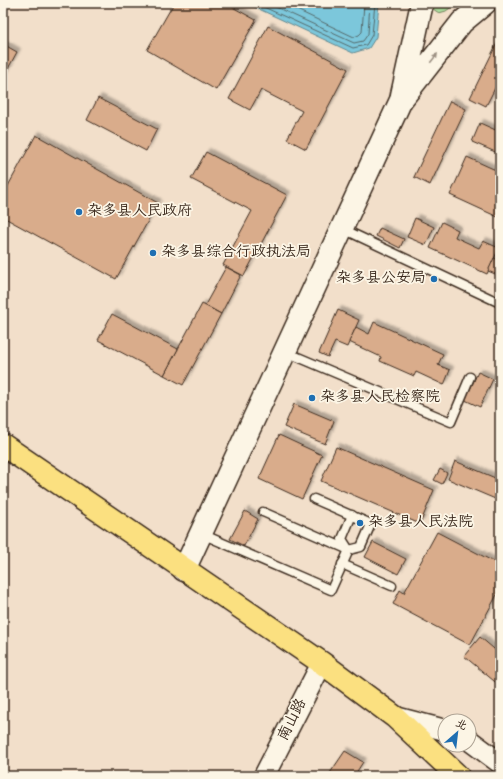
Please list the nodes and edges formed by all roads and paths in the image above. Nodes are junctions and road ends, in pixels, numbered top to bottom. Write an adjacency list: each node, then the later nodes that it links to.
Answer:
1 (422, 3): 3 (main road)
2 (485, 3): 3 (main road, one-way to 2)
3 (401, 100): 4 (main road)
4 (342, 229): 5 (lane); 6 (main road)
5 (500, 303)
6 (285, 352): 7 (lane); 12 (main road)
7 (470, 377)
8 (3, 445): 15 (main road)
9 (314, 499): 11 (lane)
10 (263, 512): 13 (lane)
11 (352, 515): 13 (lane); 13 (lane)
12 (201, 533): 14 (lane); 15 (main road)
13 (349, 550): 14 (lane)
14 (342, 564): 16 (lane)
15 (184, 570): 17 (main road)
16 (392, 586)
17 (322, 663): 18 (main road); 22 (street, 南山路)
18 (395, 717): 19 (street); 23 (main road)
19 (437, 728)
20 (477, 746): 21 (street)
21 (500, 763)
22 (264, 776)
23 (458, 776)

